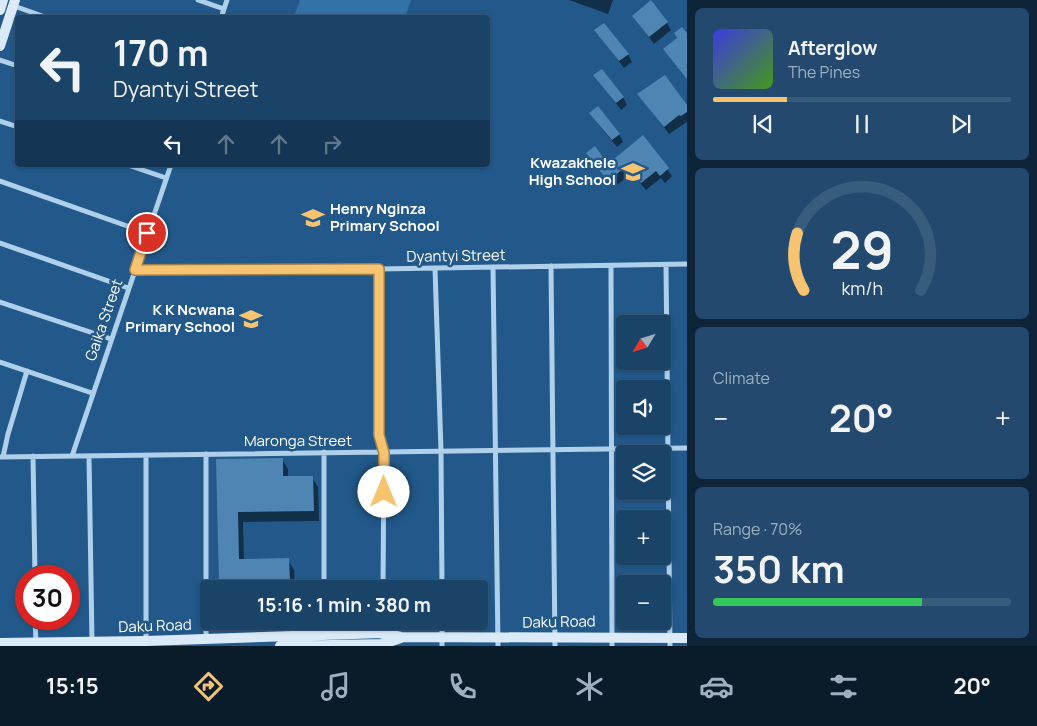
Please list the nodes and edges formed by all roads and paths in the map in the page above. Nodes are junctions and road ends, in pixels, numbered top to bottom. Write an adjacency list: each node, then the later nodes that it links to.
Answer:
1 (3, 0): 6 (street)
2 (198, 0): 5 (street)
3 (227, 0): 5 (street)
4 (15, 3): 7 (street); 9 (street)
5 (224, 9): 8 (street)
6 (0, 10)
7 (41, 15)
8 (222, 15)
9 (0, 46)
10 (0, 60): 11 (street)
11 (15, 65)
12 (0, 120): 13 (street)
13 (15, 126)
14 (134, 167): 16 (street)
15 (170, 167): 16 (street, Gaika Street)
16 (166, 178): 18 (street, Gaika Street)
17 (0, 180): 18 (street)
18 (147, 233): 27 (street, Gaika Street)
19 (0, 243): 28 (street)
20 (687, 264): 21 (street, Dyantyi Street)
21 (666, 265): 23 (street, Dyantyi Street); 34 (street)
22 (551, 266): 23 (street, Dyantyi Street); 25 (street, Dyantyi Street); 39 (street)
23 (611, 266): 37 (street)
24 (435, 268): 25 (street, Dyantyi Street); 26 (street, Dyantyi Street); 40 (street)
25 (493, 268): 41 (street)
26 (379, 269): 27 (street, Dyantyi Street); 43 (street)
27 (135, 270): 28 (street, Gaika Street)
28 (128, 288): 30 (street, Gaika Street)
29 (0, 302): 30 (street)
30 (111, 339): 33 (street, Gaika Street)
31 (0, 362): 32 (street)
32 (27, 371): 33 (street); 49 (street)
33 (92, 393): 46 (street, Gaika Street)
34 (668, 445)
35 (671, 448): 36 (street, Maronga Street)
36 (687, 448)
37 (611, 449): 38 (street, Maronga Street); 39 (street, Maronga Street); 63 (street)
38 (616, 449)
39 (555, 450): 41 (street, Maronga Street); 62 (street)
40 (441, 451): 41 (street, Maronga Street); 43 (street, Maronga Street); 54 (street)
41 (497, 451): 67 (street)
42 (324, 452): 43 (street, Maronga Street); 44 (street, Maronga Street); 52 (street)
43 (384, 453): 53 (street)
44 (206, 454): 48 (street, Maronga Street); 59 (street)
45 (33, 456): 46 (street, Maronga Street); 49 (street, Maronga Street); 51 (street)
46 (72, 456): 47 (street, Maronga Street)
47 (89, 456): 48 (street, Maronga Street); 65 (street)
48 (146, 456): 60 (street)
49 (1, 457)
50 (669, 500): 68 (street)
51 (35, 565)
52 (324, 580)
53 (383, 580)
54 (442, 580)
55 (35, 630): 64 (street)
56 (324, 630): 57 (street)
57 (324, 635): 59 (street, Daku Road); 61 (street, Daku Road)
58 (687, 638): 68 (street, Daku Road)
59 (206, 639): 60 (street, Daku Road)
60 (146, 641): 65 (street, Daku Road)
61 (383, 641): 66 (street, Daku Road); 70 (street, Daku Road)
62 (555, 641): 63 (street, Daku Road); 67 (street, Daku Road)
63 (612, 641): 68 (street, Daku Road)
64 (36, 642): 65 (street, Daku Road); 69 (street, Daku Road)
65 (92, 642)
66 (442, 642): 67 (street, Daku Road)
67 (498, 642)
68 (670, 642)
69 (0, 643)
70 (280, 646)

